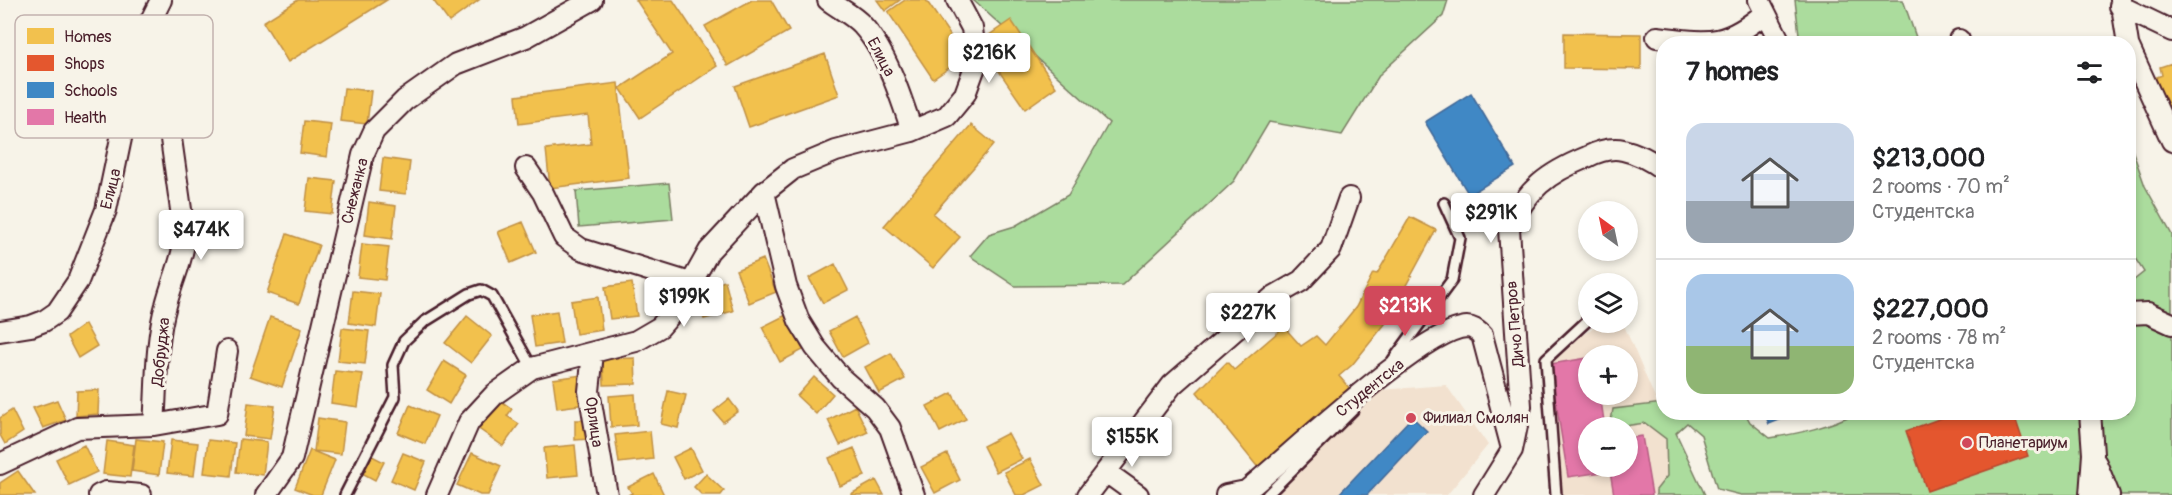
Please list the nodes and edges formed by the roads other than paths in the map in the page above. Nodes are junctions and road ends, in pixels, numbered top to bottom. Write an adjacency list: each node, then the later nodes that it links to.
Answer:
1 (161, 0): 7 (street, Елица)
2 (592, 0): 40 (street, Снежанка)
3 (828, 0): 13 (street, Елица)
4 (957, 0): 13 (street)
5 (2120, 3): 8 (street); 11 (street)
6 (1762, 6): 9 (street); 10 (street)
7 (154, 15)
8 (2172, 32)
9 (1734, 36)
10 (1777, 36)
11 (2126, 36)
12 (2136, 62): 16 (street)
13 (912, 131): 19 (street)
14 (121, 138): 26 (street, Елица)
15 (171, 138): 32 (street, Добруджа)
16 (2172, 141)
17 (1656, 164): 33 (street, Дичо Петров)
18 (526, 168): 22 (street)
19 (764, 192): 22 (street); 43 (street)
20 (1349, 198): 36 (street)
21 (1444, 203): 30 (lane)
22 (690, 283): 28 (street)
23 (2136, 314): 24 (street)
24 (2172, 324)
25 (1578, 329): 49 (lane)
26 (0, 331)
27 (228, 351): 32 (street)
28 (593, 353): 29 (street); 37 (street, Орлица)
29 (532, 368): 41 (lane); 42 (street)
30 (1383, 374): 33 (street, Студентска); 46 (street, Студентска); 47 (lane)
31 (2091, 420): 34 (street)
32 (154, 425): 35 (street)
33 (1512, 450): 48 (street, Дичо Петров)
34 (2093, 454): 50 (street); 51 (street)
35 (0, 464)
36 (1106, 472): 44 (street); 45 (street)
37 (606, 493)
38 (99, 495): 39 (street)
39 (141, 495)
40 (266, 495)
41 (345, 495)
42 (437, 495)
43 (914, 495)
44 (1088, 495)
45 (1138, 495)
46 (1226, 495)
47 (1267, 495)
48 (1484, 495)
49 (1556, 495)
50 (2090, 495)
51 (2109, 495)

